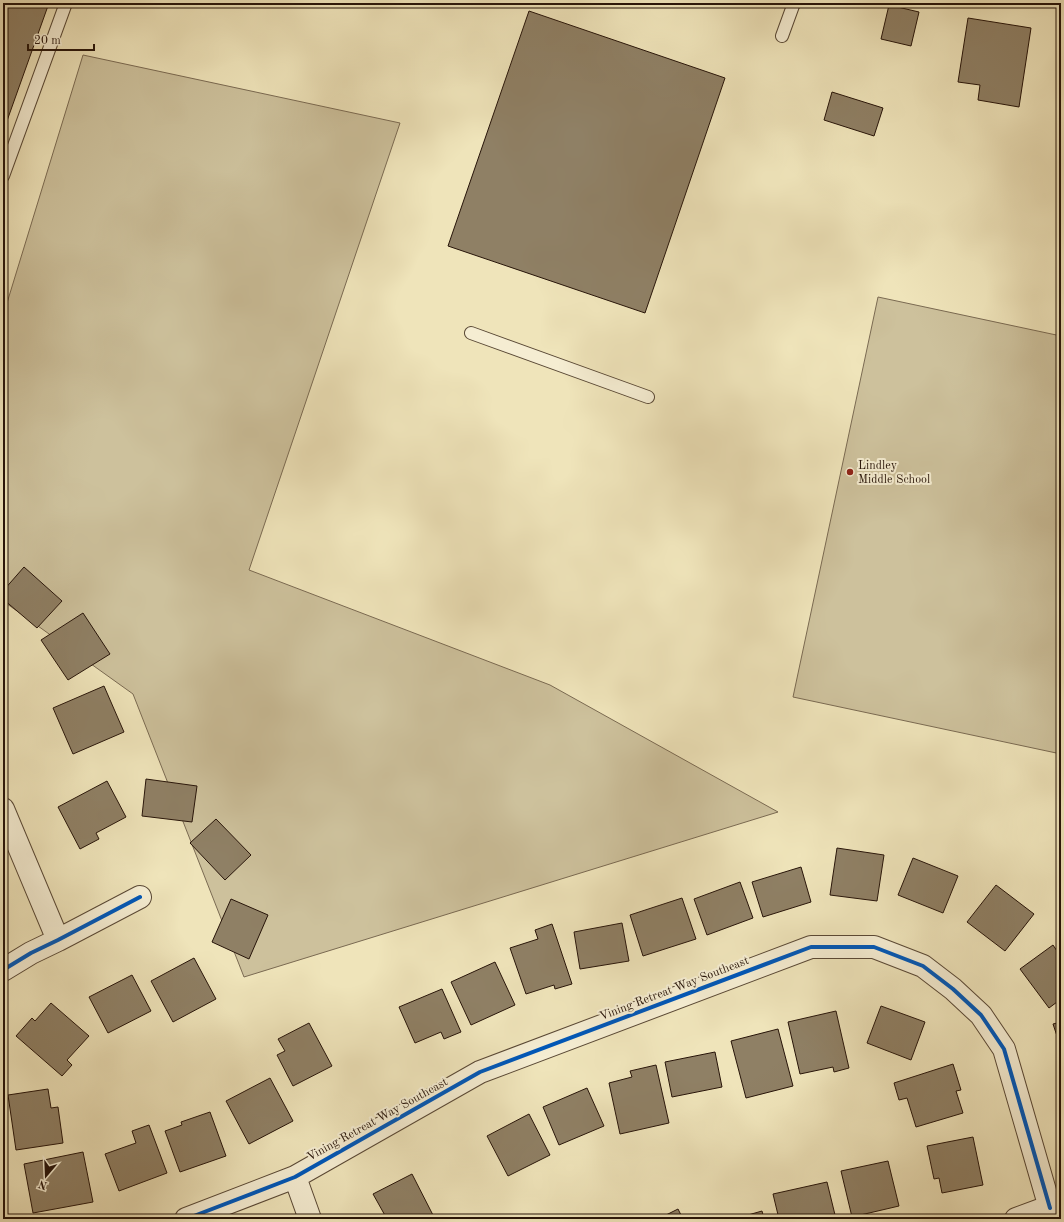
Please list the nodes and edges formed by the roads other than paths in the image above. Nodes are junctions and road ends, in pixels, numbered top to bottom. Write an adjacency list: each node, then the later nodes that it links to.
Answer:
1 (66, 3): 4 (lane)
2 (794, 3): 3 (lane)
3 (782, 36)
4 (3, 176)
5 (471, 333): 6 (lane)
6 (648, 397)
7 (3, 809): 9 (street)
8 (140, 897): 9 (street)
9 (58, 940): 10 (street)
10 (3, 970)
11 (295, 1176): 12 (street, Vining Retreat Way Southeast); 13 (street, Vining Retreat Way Southeast); 14 (street)
12 (1055, 1208): 15 (street)
13 (186, 1219)
14 (310, 1219)
15 (1016, 1219)

